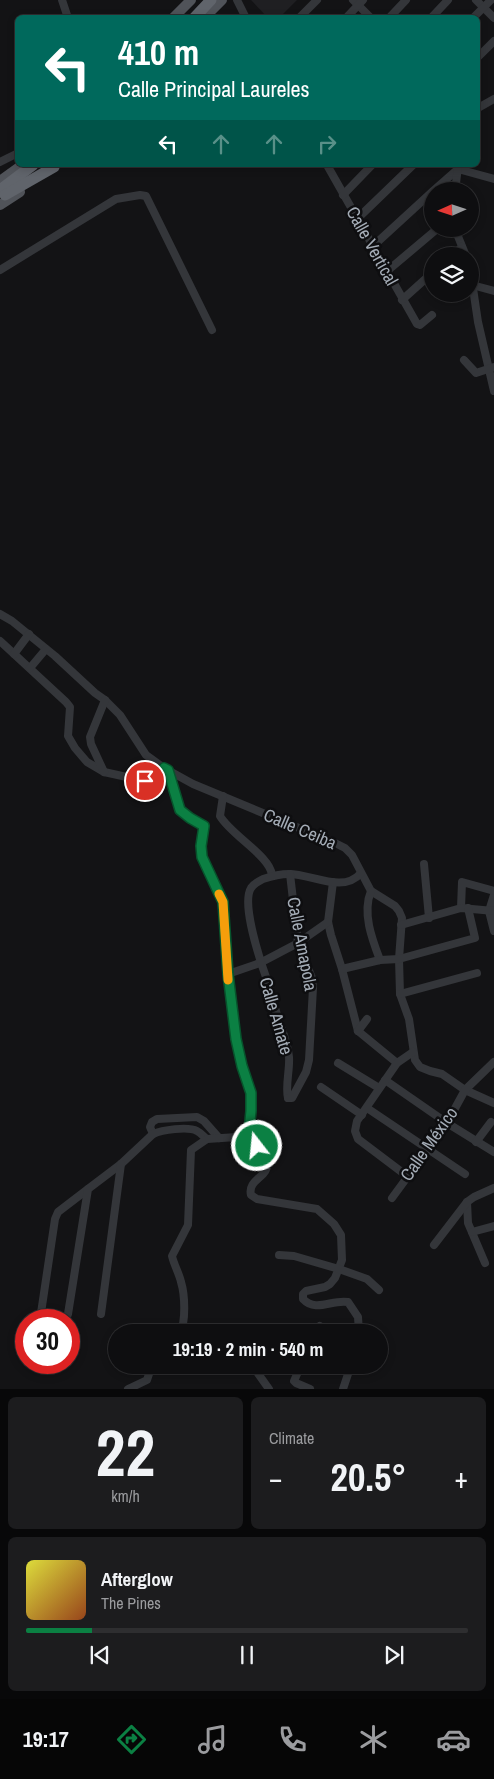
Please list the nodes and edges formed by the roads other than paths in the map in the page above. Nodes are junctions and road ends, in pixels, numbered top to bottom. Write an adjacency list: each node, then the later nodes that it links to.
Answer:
1 (62, 0): 14 (street)
2 (191, 0): 15 (main road)
3 (201, 0): 16 (highway)
4 (211, 0): 17 (highway)
5 (222, 0): 18 (main road)
6 (237, 0): 19 (street)
7 (317, 0): 20 (street)
8 (406, 0): 23 (street)
9 (448, 0): 24 (street)
10 (476, 0): 13 (street)
11 (491, 0): 13 (street)
12 (358, 2): 21 (street); 22 (street)
13 (483, 7): 25 (street); 26 (street)
14 (67, 15)
15 (177, 15)
16 (187, 15)
17 (197, 15)
18 (207, 15)
19 (244, 15)
20 (302, 15)
21 (348, 15)
22 (369, 15)
23 (392, 15)
24 (433, 15)
25 (476, 15)
26 (494, 18)
27 (494, 41): 28 (street)
28 (480, 56)
29 (494, 99): 30 (street)
30 (480, 107)
31 (15, 154): 32 (street)
32 (0, 162)
33 (19, 167): 41 (main road)
34 (31, 167): 45 (highway)
35 (49, 167): 45 (highway)
36 (328, 167): 44 (street, Calle Vertical)
37 (370, 167): 44 (street)
38 (411, 167): 48 (street)
39 (458, 167): 40 (street); 42 (street); 43 (street)
40 (494, 178)
41 (0, 181)
42 (443, 182)
43 (456, 182)
44 (343, 195): 48 (street, Calle Vertical)
45 (2, 198): 47 (main road)
46 (424, 200): 51 (street)
47 (0, 214)
48 (357, 219): 51 (street, Calle Vertical)
49 (426, 238): 54 (street)
50 (458, 238): 52 (street)
51 (372, 247): 54 (street, Calle Vertical)
52 (462, 247)
53 (0, 270): 61 (street)
54 (386, 272): 58 (street, Calle Vertical)
55 (424, 280): 58 (street)
56 (479, 287): 57 (street)
57 (494, 291)
58 (402, 300): 60 (street, Calle Vertical)
59 (476, 302): 63 (street)
60 (432, 315)
61 (212, 330)
62 (464, 360): 63 (street)
63 (491, 368): 64 (street)
64 (494, 391)
65 (0, 614): 66 (street, Calle Ceiba)
66 (28, 634): 68 (street, Calle Ceiba); 69 (street)
67 (0, 641): 69 (street)
68 (46, 649): 70 (street); 71 (street, Calle Ceiba)
69 (14, 654): 70 (street)
70 (30, 668): 73 (street)
71 (106, 700): 72 (street, Calle Ceiba); 73 (street)
72 (166, 769): 73 (street); 74 (street, Calle Ceiba); 94 (street)
73 (104, 772)
74 (223, 796): 76 (street, Calle Ceiba); 78 (street)
75 (424, 864): 84 (street)
76 (361, 873): 79 (street); 80 (street, Calle Ceiba)
77 (290, 874): 78 (street); 79 (street); 88 (street, Calle Amapola)
78 (272, 876): 91 (street, Calle Amate)
79 (333, 882): 85 (street)
80 (371, 891): 86 (street, Calle Ceiba); 90 (street)
81 (494, 893): 82 (street); 83 (street)
82 (465, 908): 83 (street); 84 (street); 89 (street)
83 (492, 911): 87 (street)
84 (429, 918): 86 (street)
85 (328, 922): 88 (street); 92 (street)
86 (401, 925): 89 (street)
87 (494, 931)
88 (298, 943): 91 (street); 106 (street, Calle Amapola)
89 (398, 959): 90 (street); 95 (street)
90 (380, 960): 92 (street)
91 (260, 963): 94 (street); 106 (street, Calle Amate)
92 (342, 969): 97 (street)
93 (477, 973): 95 (street)
94 (228, 974): 113 (street)
95 (400, 994): 98 (street)
96 (368, 1019): 97 (street)
97 (358, 1031): 101 (street)
98 (413, 1052): 101 (street); 105 (street)
99 (494, 1062): 105 (street, Calle México)
100 (338, 1063): 104 (street)
101 (397, 1063): 102 (street)
102 (385, 1080): 104 (street); 111 (street)
103 (322, 1087): 108 (street)
104 (379, 1088): 108 (street)
105 (465, 1090): 107 (street); 111 (street, Calle México)
106 (288, 1098)
107 (494, 1102)
108 (364, 1111): 118 (street); 122 (street)
109 (204, 1121): 112 (street); 114 (street); 115 (street)
110 (491, 1122): 117 (street)
111 (447, 1123): 117 (street); 118 (street, Calle México)
112 (196, 1130): 114 (street); 116 (street)
113 (249, 1131): 115 (street); 132 (street)
114 (153, 1134): 120 (street)
115 (219, 1138): 116 (street)
116 (207, 1139): 137 (street)
117 (476, 1142): 119 (street)
118 (427, 1148): 121 (street); 122 (street, Calle México)
119 (494, 1152)
120 (121, 1164): 124 (street); 136 (street)
121 (465, 1174)
122 (407, 1176): 125 (street, Calle México)
123 (494, 1188): 126 (street)
124 (88, 1189): 134 (street); 135 (street)
125 (392, 1198)
126 (468, 1202): 128 (street); 129 (street)
127 (494, 1226): 128 (street)
128 (472, 1232): 131 (street)
129 (434, 1245)
130 (280, 1255): 132 (street)
131 (485, 1263)
132 (339, 1269): 133 (street); 138 (street)
133 (380, 1290)
134 (42, 1309)
135 (69, 1309)
136 (101, 1314)
137 (184, 1324)
138 (358, 1324)
139 (149, 1374): 144 (street)
140 (258, 1374): 145 (street)
141 (297, 1374): 146 (street)
142 (349, 1374): 143 (street)
143 (346, 1388)
144 (128, 1389)
145 (269, 1389)
146 (310, 1389)

